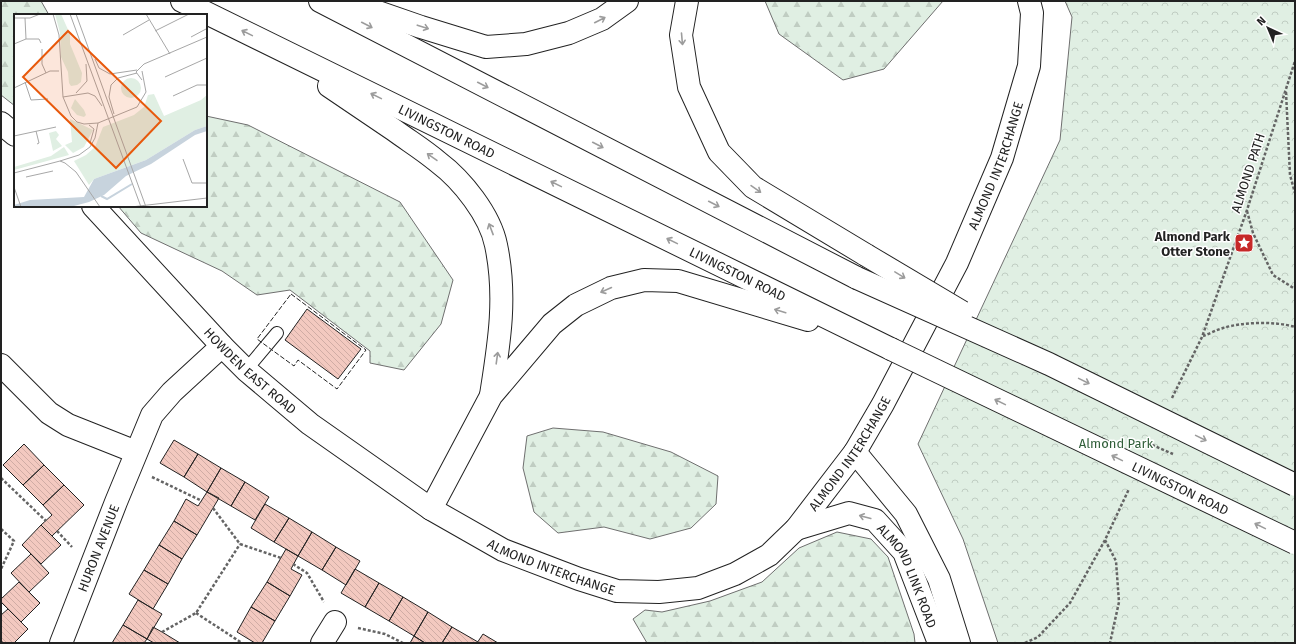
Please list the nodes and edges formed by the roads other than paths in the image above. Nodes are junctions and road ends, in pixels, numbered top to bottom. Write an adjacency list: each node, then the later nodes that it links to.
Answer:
1 (182, 1): 7 (main road, LIVINGSTON ROAD, one-way to 1)
2 (320, 1): 14 (main road, one-way to 14, bridge)
3 (346, 1): 4 (main road, one-way to 4)
4 (627, 1)
5 (687, 1): 14 (main road, one-way to 14, bridge)
6 (1029, 1): 18 (main road, ALMOND INTERCHANGE)
7 (269, 44): 11 (main road, LIVINGSTON ROAD, one-way to 7); 17 (main road, one-way to 7)
8 (1, 123): 9 (main road)
9 (14, 134)
10 (94, 207): 13 (main road, HOWDEN EAST ROAD)
11 (832, 323): 17 (main road, one-way to 17); 23 (main road, LIVINGSTON ROAD, one-way to 11, bridge)
12 (278, 333): 16 (lane)
13 (222, 346): 16 (main road, HOWDEN EAST ROAD); 19 (main road, HURON AVENUE)
14 (1049, 364): 20 (main road, one-way to 20, bridge)
15 (1, 365): 19 (main road)
16 (246, 370): 21 (main road, HOWDEN EAST ROAD)
17 (491, 396): 21 (main road)
18 (855, 452): 22 (main road, ALMOND INTERCHANGE); 28 (main road, ALMOND LINK ROAD)
19 (133, 459): 25 (main road, HURON AVENUE)
20 (1295, 484)
21 (431, 509): 22 (main road, ALMOND INTERCHANGE)
22 (796, 529): 27 (main road, ALMOND LINK ROAD, one-way to 22)
23 (1295, 543)
24 (335, 622): 26 (main road)
25 (61, 643)
26 (322, 643)
27 (939, 643)
28 (959, 643)

